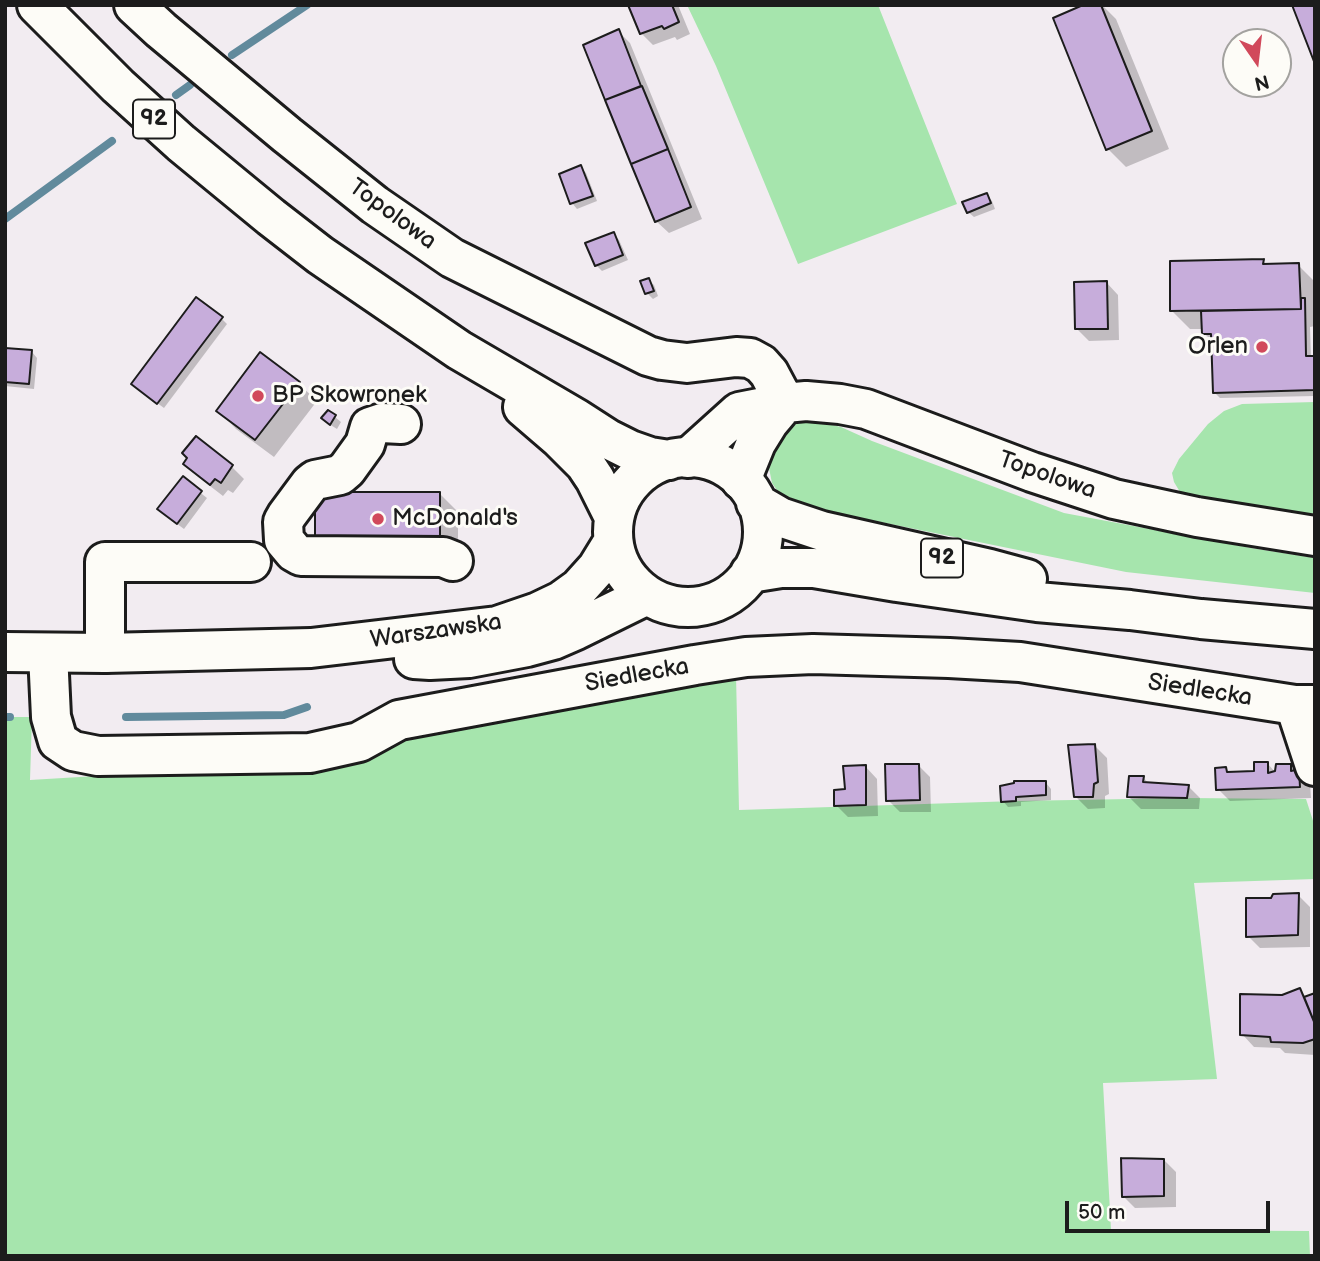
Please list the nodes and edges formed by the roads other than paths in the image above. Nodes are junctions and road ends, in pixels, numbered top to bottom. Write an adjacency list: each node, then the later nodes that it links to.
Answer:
1 (37, 5): 3 (main road, 92)
2 (134, 5): 4 (main road, Topolowa)
3 (458, 350): 8 (main road, 92); 10 (main road, 92)
4 (687, 363): 5 (main road, Topolowa); 6 (main road, Topolowa)
5 (785, 403): 6 (main road, Topolowa); 9 (main road); 11 (main road, Topolowa)
6 (739, 412): 8 (main road)
7 (386, 426): 12 (main road)
8 (679, 459): 9 (main road, 92); 10 (main road)
9 (749, 491): 14 (main road); 16 (main road, 92)
10 (614, 529): 15 (main road, 92); 18 (main road, Warszawska)
11 (1315, 536)
12 (453, 561)
13 (251, 562): 21 (main road)
14 (750, 573): 15 (main road); 16 (main road, 92)
15 (646, 595): 18 (main road, Warszawska)
16 (1130, 610): 17 (main road, 92)
17 (1315, 629)
18 (311, 648): 21 (main road, Warszawska)
19 (5, 652): 20 (main road, Warszawska)
20 (48, 653): 21 (main road, Warszawska); 22 (main road, Siedlecka)
21 (105, 653)
22 (1305, 705): 23 (main road)
23 (1315, 766)

